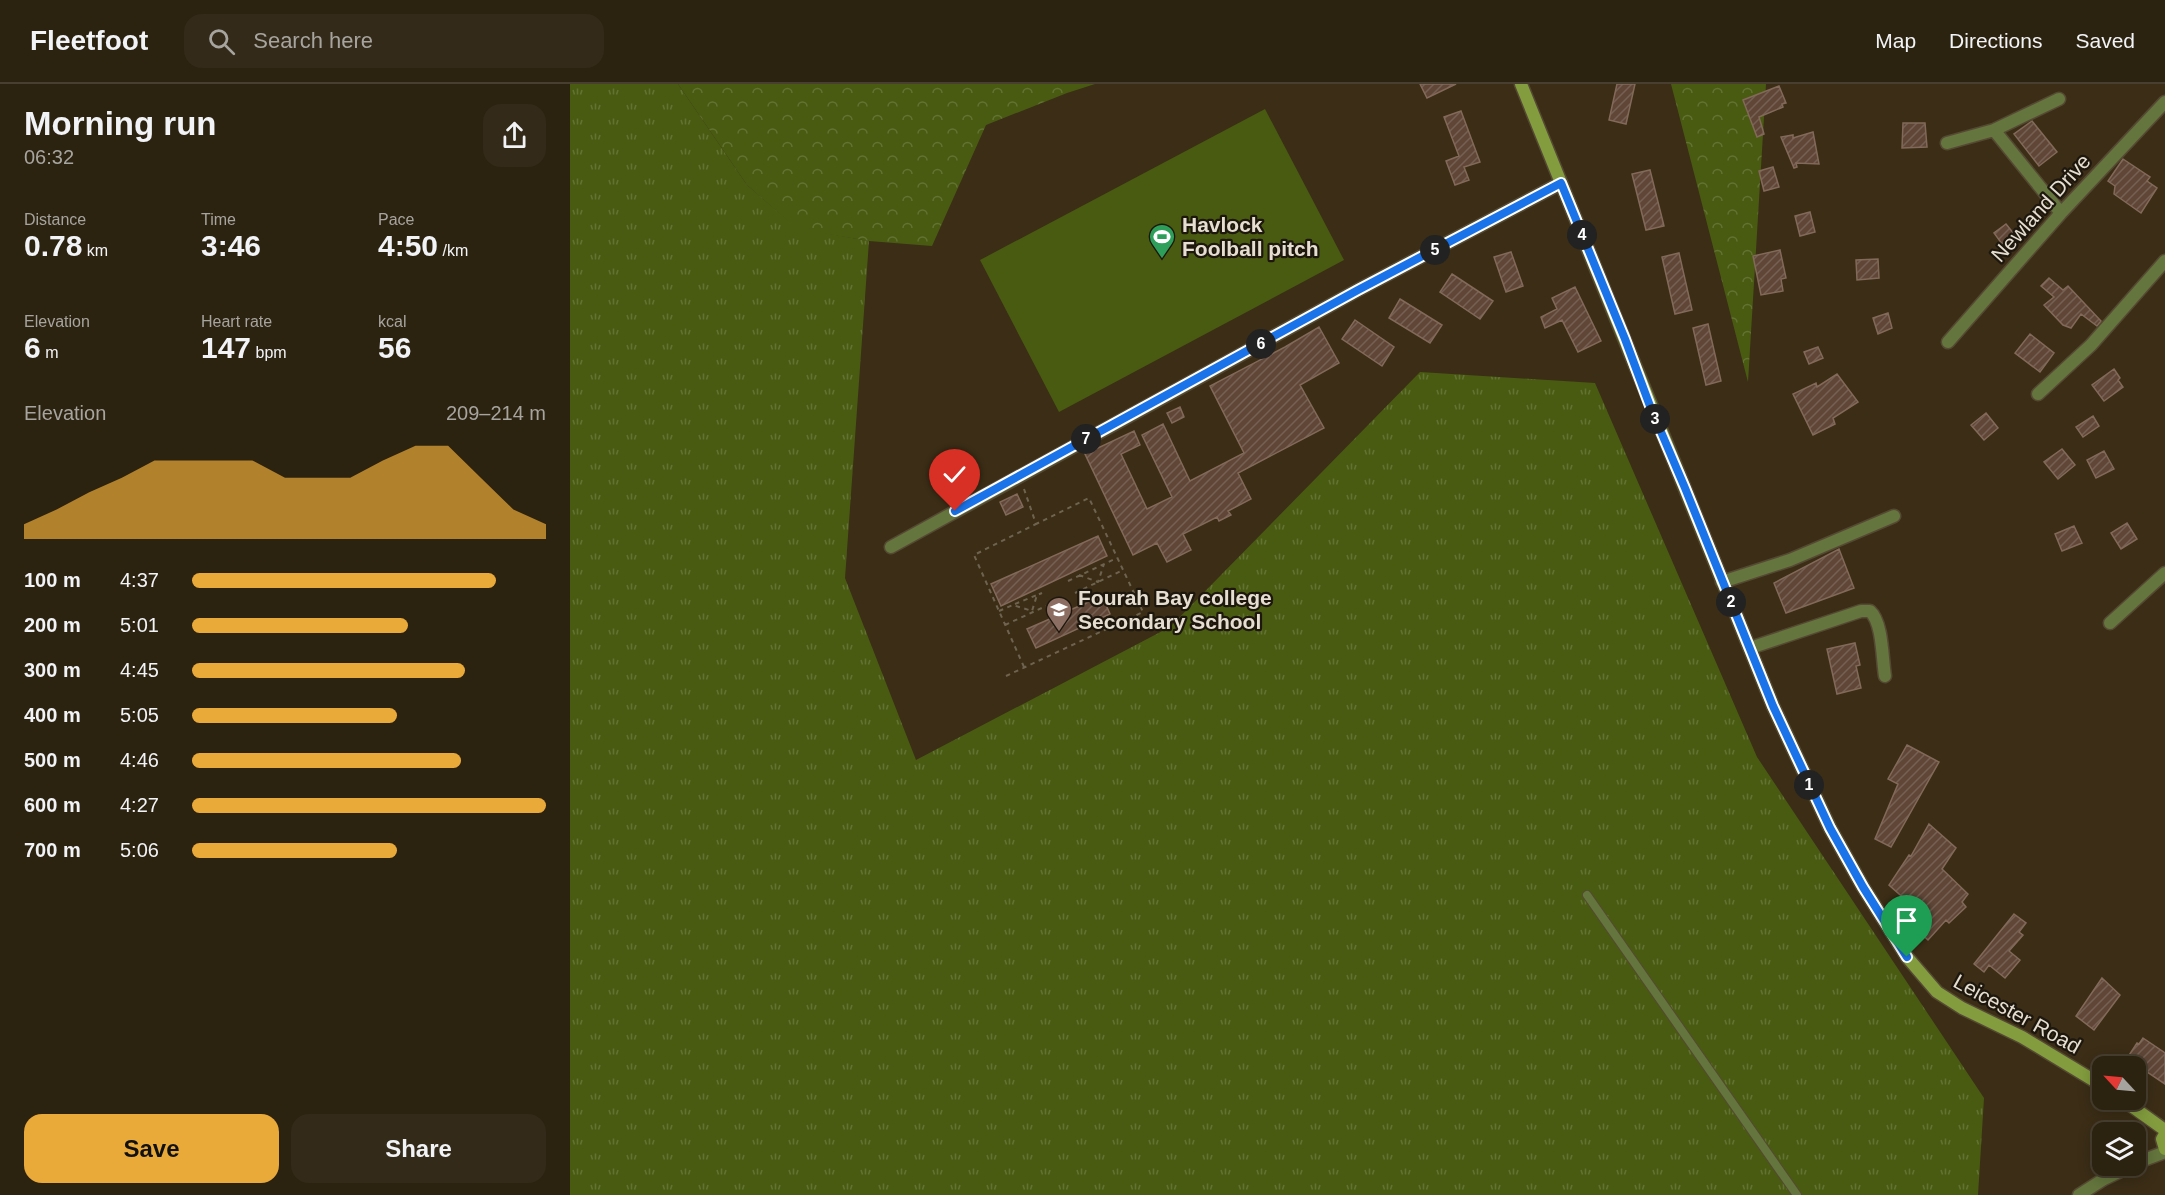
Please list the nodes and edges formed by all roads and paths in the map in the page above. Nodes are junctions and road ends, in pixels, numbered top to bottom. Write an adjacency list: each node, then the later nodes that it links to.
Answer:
1 (1521, 84): 6 (street, Leicester Road)
2 (2059, 99): 4 (street)
3 (2165, 102): 7 (street, Newland Drive)
4 (1994, 130): 5 (street); 7 (street)
5 (1947, 143)
6 (1561, 183): 11 (street); 22 (street, Leicester Road)
7 (2061, 213): 9 (street, Newland Drive)
8 (2165, 261): 10 (street)
9 (1948, 342)
10 (2038, 394)
11 (1019, 475): 13 (path); 14 (street)
12 (1894, 516): 22 (street)
13 (1036, 524): 15 (path); 28 (path)
14 (891, 547)
15 (1117, 558): 16 (path); 17 (path)
16 (1104, 564): 19 (path); 21 (path)
17 (1123, 570): 21 (path); 33 (path)
18 (2165, 573): 30 (street)
19 (1079, 575): 20 (path); 21 (path)
20 (1068, 581)
21 (1098, 582): 24 (path)
22 (1722, 582): 32 (street, Leicester Road)
23 (1042, 593): 25 (path)
24 (1075, 593)
25 (1037, 595): 26 (path); 29 (path)
26 (1013, 605): 28 (path); 29 (path)
27 (1046, 606): 29 (path)
28 (999, 611): 31 (path)
29 (1032, 611): 31 (path)
30 (2110, 623)
31 (1005, 625): 33 (path)
32 (1750, 648): 35 (street); 37 (street, Leicester Road)
33 (1024, 667): 34 (path)
34 (1006, 676)
35 (1885, 676)
36 (1587, 895): 43 (lane)
37 (2092, 1079)
38 (2136, 1110): 39 (street)
39 (2165, 1132): 40 (street)
40 (2165, 1150): 41 (street)
41 (2146, 1159)
42 (2110, 1176): 44 (street)
43 (1797, 1195)
44 (2079, 1195)

